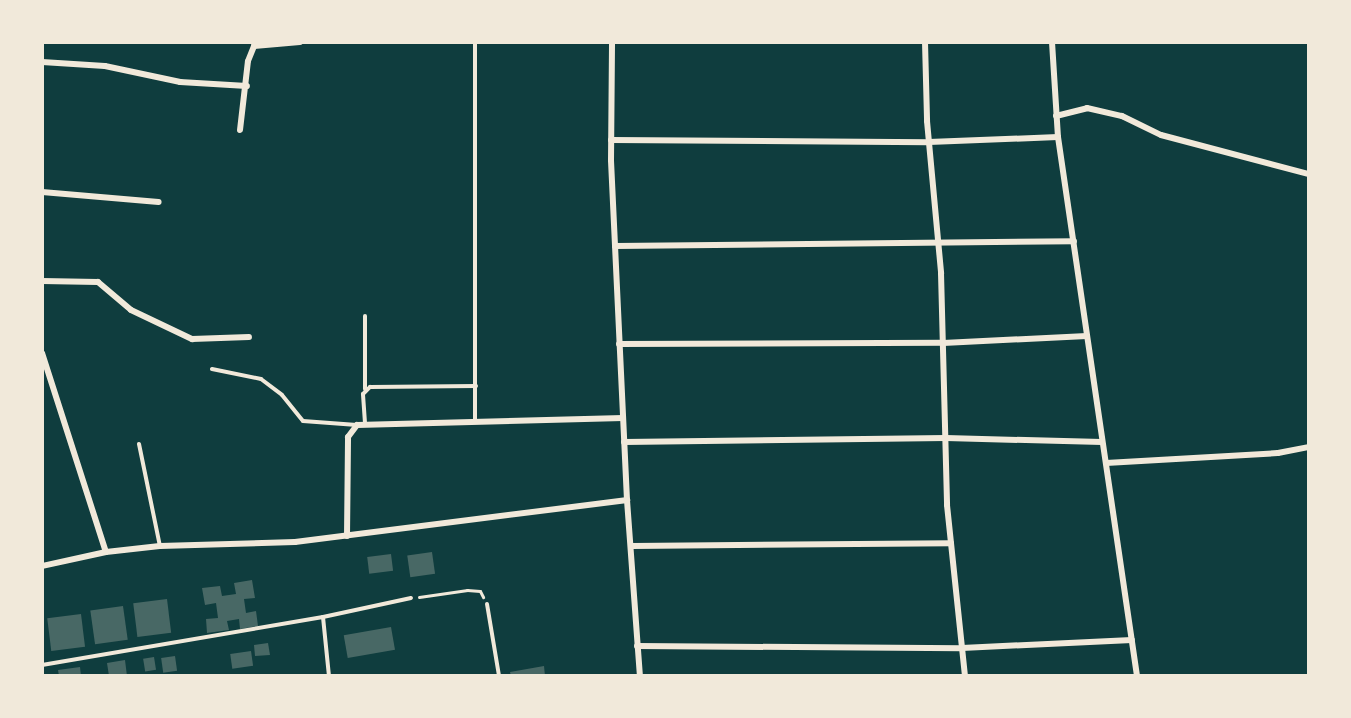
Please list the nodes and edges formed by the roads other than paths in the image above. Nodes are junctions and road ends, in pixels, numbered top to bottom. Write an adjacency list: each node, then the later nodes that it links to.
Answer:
1 (300, 42): 7 (street)
2 (475, 42): 27 (lane)
3 (612, 42): 11 (street)
4 (925, 42): 12 (street)
5 (1052, 42): 8 (street)
6 (42, 62): 7 (street)
7 (247, 86): 9 (street)
8 (1056, 116): 10 (street); 13 (street)
9 (240, 130)
10 (1058, 137): 12 (street); 16 (street)
11 (611, 140): 12 (street); 18 (street)
12 (929, 142): 17 (street)
13 (1309, 174)
14 (42, 192): 15 (street)
15 (159, 202)
16 (1074, 241): 17 (street); 21 (street)
17 (938, 242): 18 (street); 23 (street)
18 (615, 246): 24 (street)
19 (42, 281): 22 (street)
20 (365, 316): 28 (lane)
21 (1087, 336): 23 (street); 35 (street)
22 (249, 338)
23 (943, 343): 24 (street); 33 (street)
24 (619, 344): 29 (street)
25 (42, 353): 44 (street)
26 (212, 369): 32 (lane)
27 (476, 386): 28 (lane); 30 (lane)
28 (365, 390): 31 (lane)
29 (623, 418): 30 (street); 34 (street)
30 (476, 421): 31 (street)
31 (365, 423): 32 (street)
32 (357, 424): 40 (street)
33 (946, 438): 34 (street); 35 (street); 41 (street)
34 (624, 442): 39 (street)
35 (1102, 442): 38 (street)
36 (139, 444): 42 (lane)
37 (1309, 447): 38 (street)
38 (1106, 463): 49 (street)
39 (627, 500): 40 (street); 43 (street)
40 (347, 536): 42 (street)
41 (951, 543): 43 (street); 51 (street)
42 (160, 546): 44 (street)
43 (632, 546): 50 (street)
44 (106, 552): 45 (street)
45 (42, 566)
46 (411, 598): 48 (lane)
47 (487, 604): 54 (lane)
48 (323, 617): 52 (lane); 53 (lane)
49 (1132, 640): 51 (street); 57 (street)
50 (637, 646): 51 (street); 55 (street)
51 (962, 648): 56 (street)
52 (42, 665)
53 (329, 676)
54 (499, 676)
55 (640, 676)
56 (965, 676)
57 (1137, 676)

